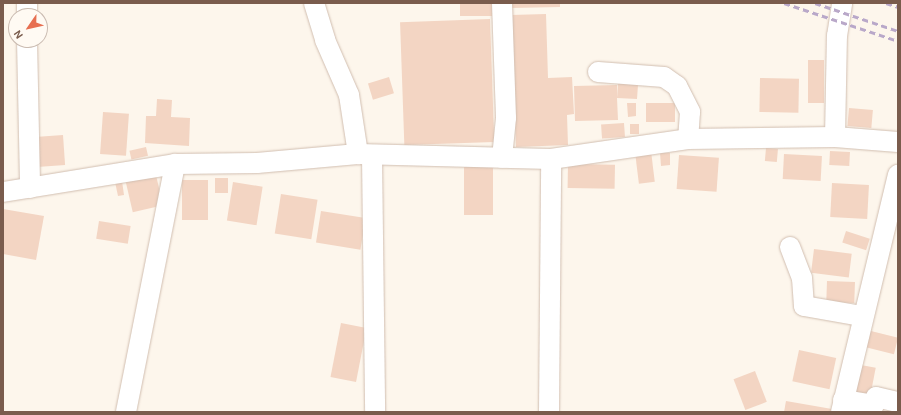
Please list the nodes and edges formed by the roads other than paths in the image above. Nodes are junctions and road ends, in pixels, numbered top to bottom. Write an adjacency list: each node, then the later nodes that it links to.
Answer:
1 (314, 3): 9 (street)
2 (502, 3): 10 (street)
3 (842, 3): 6 (street)
4 (27, 48): 14 (street)
5 (598, 72): 7 (street)
6 (835, 137): 7 (street); 8 (street)
7 (688, 139): 11 (street)
8 (898, 142)
9 (365, 155): 10 (street); 12 (street); 21 (street)
10 (502, 158): 11 (street)
11 (551, 159): 22 (street)
12 (175, 164): 14 (street); 20 (street)
13 (898, 175): 17 (street)
14 (30, 188): 15 (street)
15 (3, 192)
16 (790, 247): 17 (street)
17 (862, 316): 19 (street)
18 (898, 402): 19 (street)
19 (842, 406)
20 (126, 412)
21 (375, 412)
22 (549, 412)

